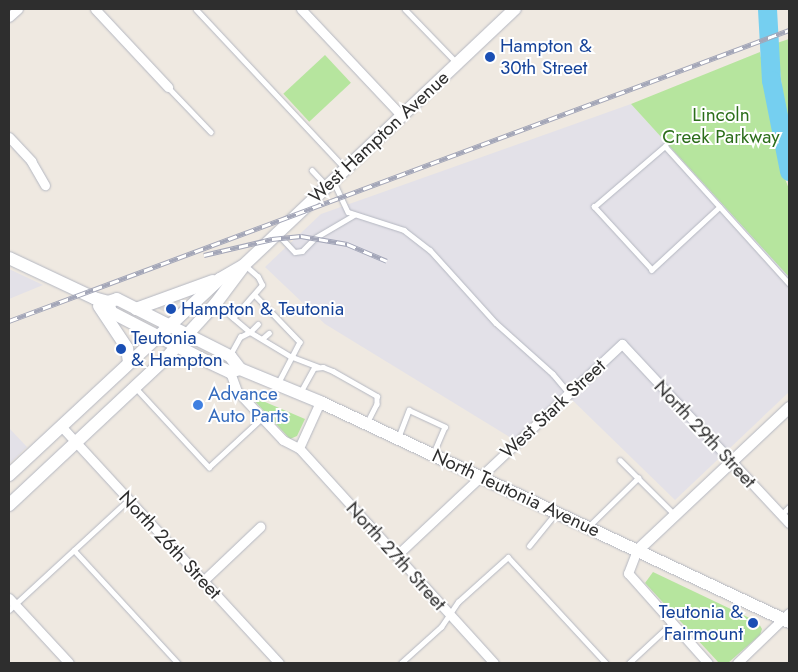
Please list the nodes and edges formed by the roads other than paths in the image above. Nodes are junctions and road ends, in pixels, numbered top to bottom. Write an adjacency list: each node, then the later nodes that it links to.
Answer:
1 (18, 9): 7 (street)
2 (95, 9): 9 (street)
3 (196, 9): 13 (lane)
4 (301, 9): 10 (street)
5 (405, 9): 8 (lane)
6 (515, 9): 8 (main road, West Hampton Avenue)
7 (9, 17)
8 (457, 63): 10 (main road, West Hampton Avenue)
9 (168, 86): 11 (lane)
10 (402, 116): 13 (main road, West Hampton Avenue)
11 (211, 132)
12 (9, 137): 16 (street)
13 (346, 169): 15 (main road, West Hampton Avenue)
14 (312, 170): 15 (lane)
15 (330, 183): 18 (lane); 19 (main road, West Hampton Avenue)
16 (45, 185)
17 (720, 207): 17 (lane); 23 (lane)
18 (354, 214): 19 (lane); 53 (lane)
19 (277, 234): 21 (main road, West Hampton Avenue)
20 (9, 258): 25 (main road, North Teutonia Avenue)
21 (244, 265): 22 (main road, West Hampton Avenue); 24 (lane); 27 (main road, West Hampton Avenue)
22 (220, 279): 28 (main road); 34 (main road, West Hampton Avenue)
23 (789, 283)
24 (255, 295): 29 (lane); 31 (lane)
25 (94, 298): 26 (main road, North Teutonia Avenue); 47 (main road)
26 (108, 302): 28 (main road, North Teutonia Avenue); 39 (main road, North Teutonia Avenue)
27 (216, 303): 31 (lane); 38 (main road, West Hampton Avenue)
28 (136, 309): 34 (main road, North Teutonia Avenue)
29 (271, 311): 30 (lane); 32 (lane)
30 (266, 316)
31 (233, 318): 36 (lane)
32 (281, 322): 35 (lane); 46 (lane)
33 (258, 324): 36 (lane)
34 (169, 325): 38 (main road, North Teutonia Avenue); 39 (main road, West Hampton Avenue)
35 (277, 326)
36 (250, 332): 40 (lane); 45 (lane)
37 (269, 333): 40 (lane)
38 (188, 335): 43 (main road, West Hampton Avenue); 45 (main road, North Teutonia Avenue)
39 (157, 336): 43 (main road, North Teutonia Avenue); 47 (main road, West Hampton Avenue)
40 (262, 339): 44 (lane)
41 (278, 343): 44 (lane)
42 (622, 344): 53 (street, West Stark Street); 64 (street, North 29th Street)
43 (177, 346): 49 (main road, North Teutonia Avenue); 51 (main road, West Hampton Avenue)
44 (274, 347): 46 (lane)
45 (230, 356): 49 (main road, North Teutonia Avenue)
46 (290, 356): 48 (lane); 50 (lane)
47 (129, 363): 58 (main road, West Hampton Avenue)
48 (318, 367): 52 (lane); 57 (lane)
49 (235, 370): 50 (main road, North Teutonia Avenue); 56 (street, North 27th Street)
50 (277, 385): 52 (main road, North Teutonia Avenue)
51 (136, 386): 56 (lane); 60 (main road, West Hampton Avenue)
52 (300, 394): 54 (main road, North Teutonia Avenue)
53 (570, 394): 66 (street, West Stark Street)
54 (320, 402): 57 (main road, North Teutonia Avenue); 61 (street)
55 (789, 407): 64 (street)
56 (262, 418): 61 (street, North 27th Street)
57 (367, 424): 59 (main road, North Teutonia Avenue)
58 (61, 426): 60 (street, North 26th Street); 65 (main road, West Hampton Avenue)
59 (398, 438): 62 (main road, North Teutonia Avenue); 62 (lane)
60 (76, 442): 68 (street, North 26th Street); 69 (main road, West Hampton Avenue)
61 (298, 448): 80 (street, North 27th Street)
62 (433, 454): 66 (main road, North Teutonia Avenue)
63 (620, 460): 67 (lane)
64 (730, 462): 72 (street); 73 (street, North 29th Street)
65 (9, 476)
66 (481, 477): 71 (main road, North Teutonia Avenue); 80 (street, West Stark Street)
67 (638, 478): 72 (lane); 75 (lane)
68 (128, 500): 78 (lane); 81 (street, North 26th Street)
69 (9, 505)
70 (789, 507): 73 (lane)
71 (558, 512): 75 (main road, North Teutonia Avenue); 77 (lane)
72 (674, 514): 79 (street)
73 (782, 515): 74 (street, North 29th Street)
74 (789, 523)
75 (589, 526): 79 (main road, North Teutonia Avenue)
76 (260, 527): 81 (street)
77 (529, 546)
78 (74, 550): 82 (lane); 87 (lane)
79 (637, 550): 84 (main road, North Teutonia Avenue); 85 (street)
80 (396, 556): 83 (street, North 27th Street)
81 (203, 581): 88 (street, North 26th Street)
82 (11, 604): 86 (street)
83 (449, 614): 89 (lane); 90 (street, North 27th Street); 91 (lane)
84 (787, 618): 94 (street)
85 (672, 623): 92 (lane); 93 (street)
86 (69, 663)
87 (178, 663)
88 (279, 663)
89 (401, 663)
90 (494, 663)
91 (606, 663)
92 (629, 663)
93 (708, 663)
94 (737, 663)

